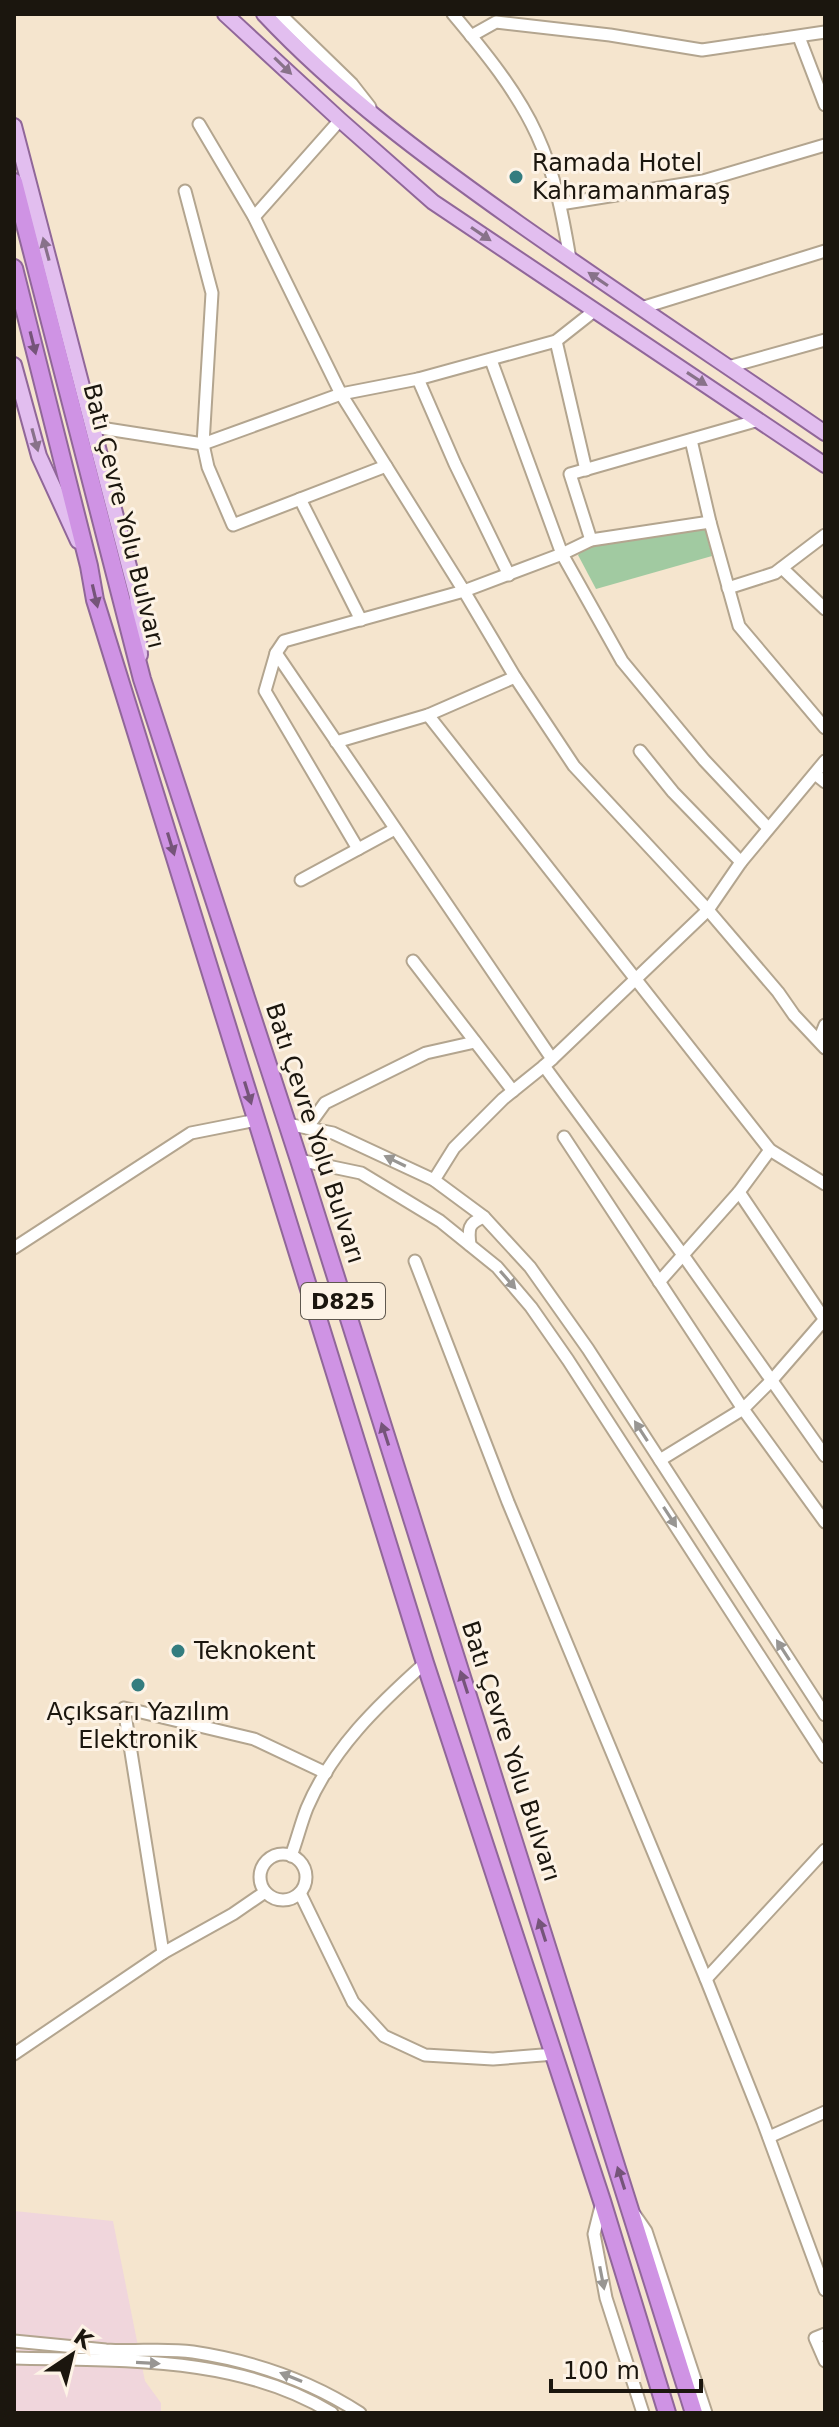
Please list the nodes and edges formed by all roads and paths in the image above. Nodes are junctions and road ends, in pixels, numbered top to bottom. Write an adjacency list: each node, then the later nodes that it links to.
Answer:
1 (225, 14): 9 (main road, one-way to 9)
2 (264, 14): 10 (main road)
3 (281, 14): 10 (street)
4 (457, 16): 6 (street)
5 (825, 32): 7 (street)
6 (471, 36): 7 (street); 16 (street)
7 (799, 37): 8 (street)
8 (825, 105)
9 (340, 120): 17 (street); 22 (main road, one-way to 22)
10 (381, 120): 19 (main road)
11 (199, 124): 17 (street)
12 (14, 126): 31 (main road, one-way to 12)
13 (825, 145): 16 (street)
14 (14, 182): 52 (highway, Batı Çevre Yolu Bulvarı / D825)
15 (185, 191): 34 (street)
16 (560, 204): 19 (street)
17 (254, 217): 29 (street)
18 (825, 251): 21 (street)
19 (570, 259): 21 (main road, one-way to 19)
20 (14, 268): 43 (highway, Batı Çevre Yolu Bulvarı / D825, one-way to 43)
21 (641, 308): 27 (main road)
22 (594, 311): 24 (street); 30 (main road, one-way to 30)
23 (825, 340): 27 (street)
24 (556, 341): 25 (street); 37 (street)
25 (491, 360): 28 (street); 42 (street)
26 (14, 365): 43 (main road, one-way to 43)
27 (728, 367): 32 (main road)
28 (418, 379): 29 (street); 45 (street)
29 (341, 394): 34 (street); 36 (street)
30 (759, 420): 33 (street); 35 (main road)
31 (94, 427): 34 (street); 52 (main road)
32 (825, 433)
33 (691, 440): 37 (street); 39 (street)
34 (203, 444): 38 (street)
35 (825, 465)
36 (386, 466): 38 (street); 47 (street)
37 (586, 470): 41 (street)
38 (300, 499): 49 (street)
39 (710, 522): 41 (street); 46 (street)
40 (825, 535): 44 (street)
41 (591, 540): 42 (street)
42 (562, 554): 45 (street); 59 (street)
43 (89, 566): 72 (highway, Batı Çevre Yolu Bulvarı / D825, one-way to 72)
44 (782, 568): 46 (street); 48 (street)
45 (509, 575): 47 (street)
46 (728, 588): 54 (street)
47 (464, 591): 49 (street); 51 (street)
48 (825, 609)
49 (361, 620): 50 (street)
50 (276, 653): 55 (street); 61 (street)
51 (515, 677): 53 (street); 64 (street)
52 (142, 679): 73 (highway, Batı Çevre Yolu Bulvarı / D825)
53 (428, 715): 55 (street); 66 (street)
54 (825, 728)
55 (336, 742): 60 (street)
56 (640, 751): 62 (street)
57 (825, 761): 58 (street)
58 (820, 778): 59 (street)
59 (768, 828): 62 (street)
60 (395, 829): 61 (street); 70 (street)
61 (358, 849): 63 (street)
62 (741, 862): 64 (street)
63 (301, 880)
64 (708, 910): 66 (street); 69 (street)
65 (413, 961): 68 (street)
66 (636, 981): 70 (street); 76 (street)
67 (825, 1025): 69 (street)
68 (475, 1042): 71 (street); 74 (street)
69 (822, 1044)
70 (548, 1062): 71 (street); 84 (street)
71 (513, 1091): 78 (street)
72 (257, 1120): 83 (street); 93 (highway, Batı Çevre Yolu Bulvarı / D825)
73 (287, 1124): 74 (street); 77 (highway, Batı Çevre Yolu Bulvarı / D825)
74 (307, 1128): 78 (street, one-way to 74)
75 (564, 1137): 86 (street)
76 (770, 1150): 79 (street); 80 (street)
77 (299, 1160): 82 (street); 108 (highway, Batı Çevre Yolu Bulvarı / D825, one-way to 77)
78 (434, 1180): 81 (street)
79 (825, 1184)
80 (739, 1192): 84 (street); 87 (street)
81 (484, 1217): 82 (street); 91 (street, one-way to 81)
82 (470, 1245): 95 (street, one-way to 95)
83 (14, 1248)
84 (683, 1255): 86 (street); 88 (street)
85 (415, 1261): 102 (street)
86 (659, 1282): 89 (street)
87 (825, 1320): 88 (street)
88 (772, 1380): 89 (street); 90 (street)
89 (743, 1409): 91 (street); 92 (street)
90 (825, 1456)
91 (660, 1460): 94 (street, one-way to 91)
92 (825, 1522)
93 (425, 1663): 96 (street); 104 (highway, Batı Çevre Yolu Bulvarı / D825)
94 (825, 1715)
95 (825, 1757)
96 (326, 1773): 98 (street); 101 (street)
97 (825, 1850): 102 (street)
98 (291, 1856): 99 (street); 100 (street)
99 (265, 1892): 100 (street); 101 (street)
100 (300, 1893): 104 (street)
101 (163, 1953): 103 (street)
102 (706, 1979): 106 (street)
103 (14, 2054)
104 (555, 2054): 107 (highway, Batı Çevre Yolu Bulvarı / D825)
105 (825, 2112): 106 (street)
106 (769, 2137): 109 (street)
107 (602, 2201): 116 (street, one-way to 116); 117 (highway, Batı Çevre Yolu Bulvarı / D825)
108 (631, 2209): 118 (highway, Batı Çevre Yolu Bulvarı / D825); 119 (street)
109 (825, 2290)
110 (825, 2334): 113 (street)
111 (14, 2341): 115 (street, one-way to 111)
112 (14, 2358): 114 (street, one-way to 114)
113 (825, 2361)
114 (332, 2413)
115 (360, 2413)
116 (643, 2413)
117 (667, 2413)
118 (694, 2413)
119 (706, 2413)

